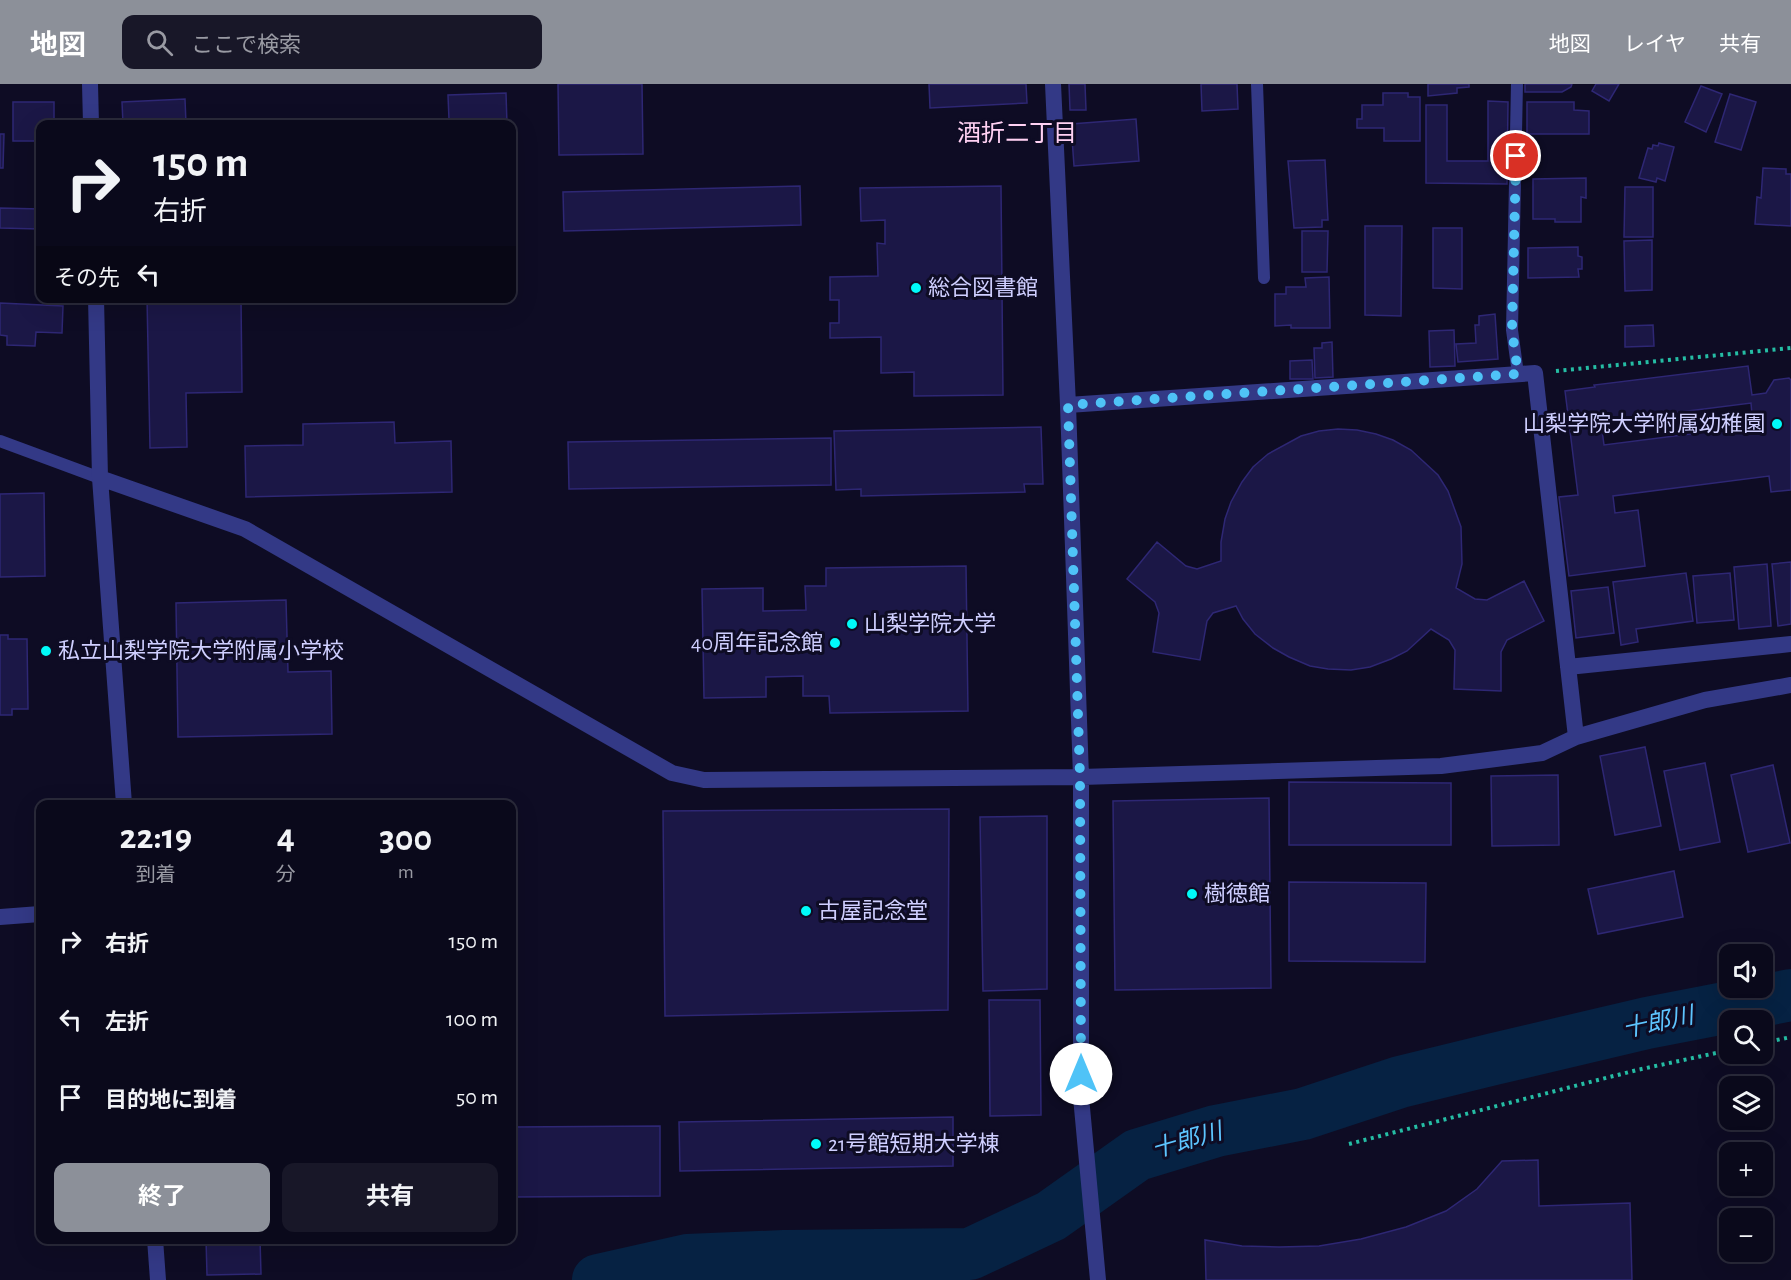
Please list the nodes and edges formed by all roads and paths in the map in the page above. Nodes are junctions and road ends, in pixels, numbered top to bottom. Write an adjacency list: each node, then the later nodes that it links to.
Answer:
1 (90, 84): 5 (street)
2 (1053, 84): 11 (street)
3 (1257, 84): 6 (lane)
4 (1517, 84): 9 (lane)
5 (91, 120)
6 (1264, 278)
7 (96, 303): 13 (street)
8 (1791, 348): 10 (path)
9 (1518, 374): 10 (street); 11 (street)
10 (1535, 374): 15 (street)
11 (1068, 405): 18 (street)
12 (0, 441): 13 (lane)
13 (100, 478): 18 (street); 19 (street)
14 (1791, 644): 15 (street)
15 (1568, 667): 17 (street)
16 (1791, 685): 17 (street)
17 (1576, 737): 18 (street)
18 (1080, 777): 28 (street)
19 (124, 800)
20 (36, 914): 21 (street)
21 (0, 917)
22 (1791, 1036): 23 (path)
23 (1773, 1040)
24 (1719, 1052): 25 (path)
25 (1349, 1144)
26 (155, 1244): 27 (street)
27 (158, 1280)
28 (1098, 1280)

